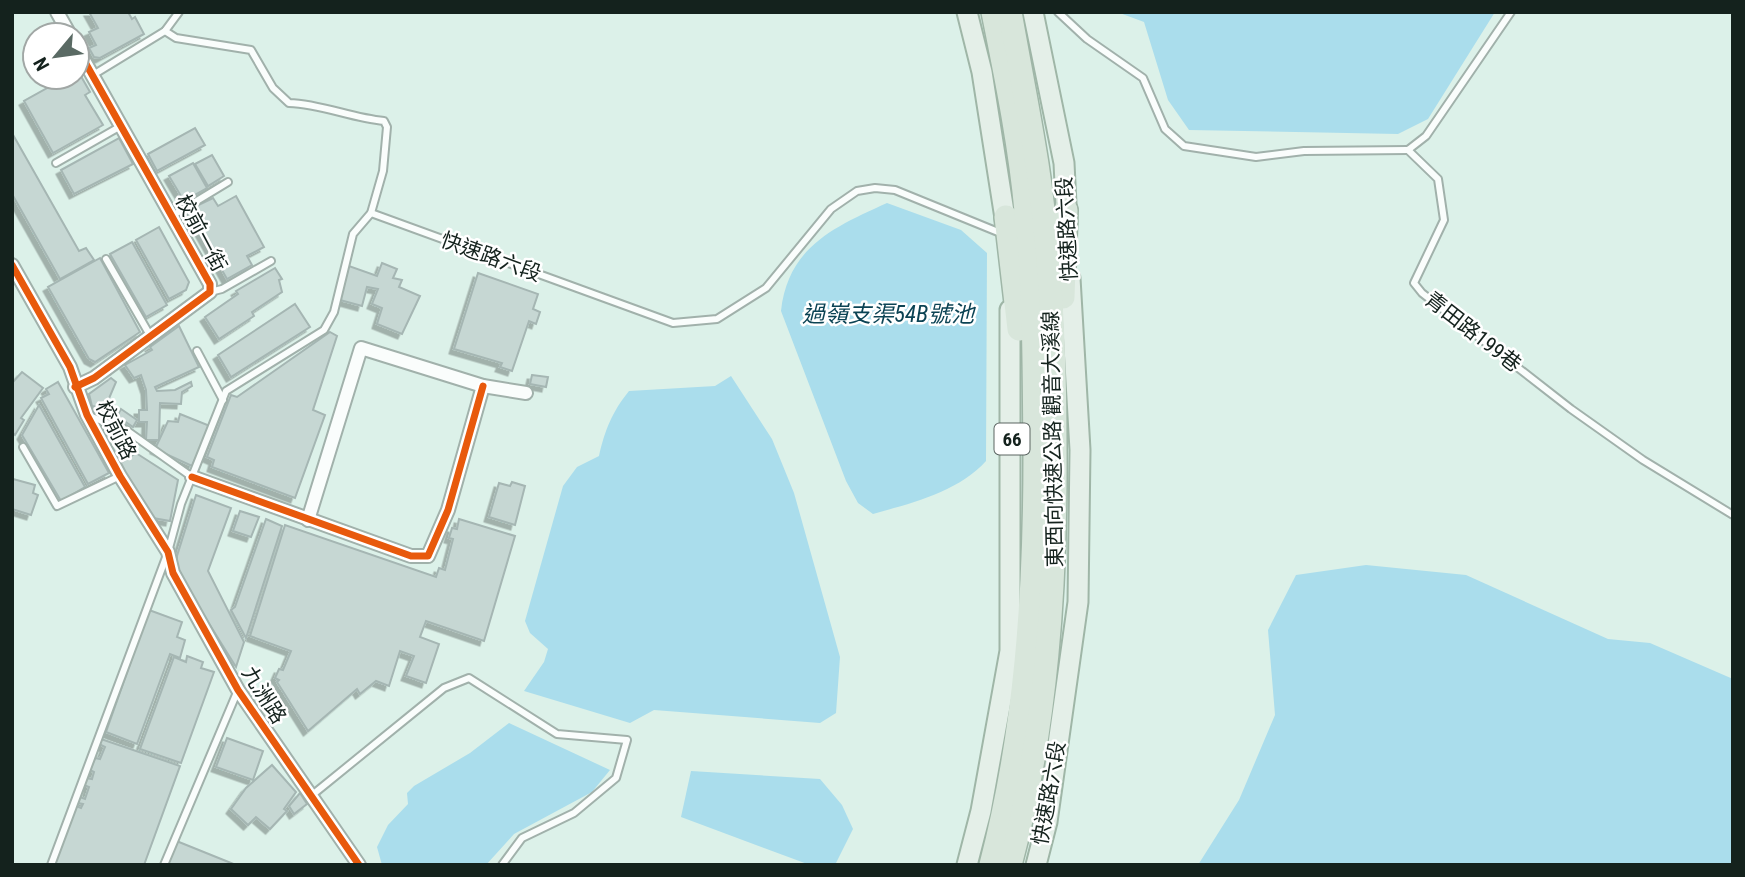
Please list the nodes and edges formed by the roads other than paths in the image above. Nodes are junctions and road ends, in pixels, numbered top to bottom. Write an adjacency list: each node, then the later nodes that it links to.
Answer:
1 (179, 12): 8 (lane)
2 (967, 12): 18 (main road, 66)
3 (993, 12): 31 (highway, 東西向快速公路 觀音大溪線 / 66)
4 (1010, 12): 31 (highway, 東西向快速公路 觀音大溪線 / 66)
5 (1034, 12): 15 (main road, 快速路六段)
6 (1058, 12): 12 (lane)
7 (1511, 12): 12 (lane)
8 (165, 31): 10 (lane); 16 (lane)
9 (91, 72): 10 (street, 校前一街)
10 (93, 75): 11 (street, 校前一街)
11 (121, 126): 13 (lane); 17 (street, 校前一街)
12 (1408, 150): 34 (lane, 青田路199巷)
13 (56, 163)
14 (228, 182): 17 (lane)
15 (1066, 210): 31 (highway); 47 (main road, 快速路六段)
16 (371, 213): 18 (lane, 快速路六段); 28 (lane)
17 (172, 216): 22 (street, 校前一街)
18 (1007, 226): 31 (highway); 44 (main road, 66)
19 (106, 259): 23 (lane)
20 (271, 261): 22 (lane)
21 (12, 265): 26 (street, 校前路)
22 (210, 292): 23 (street, 校前一街)
23 (151, 337): 26 (street, 校前一街)
24 (197, 351): 28 (lane)
25 (482, 386): 27 (street); 35 (street); 35 (street)
26 (75, 387): 29 (street, 校前路)
27 (526, 393)
28 (223, 400): 33 (lane)
29 (87, 415): 32 (street, 校前路); 33 (lane)
30 (23, 447): 32 (lane)
31 (1045, 458): 45 (highway, 東西向快速公路 觀音大溪線 / 66); 46 (highway, 東西向快速公路 觀音大溪線 / 66)
32 (120, 476): 36 (street, 校前路)
33 (192, 477): 35 (street); 37 (lane)
34 (1733, 515)
35 (308, 520)
36 (157, 534): 37 (street, 九洲路)
37 (168, 552): 38 (street, 九洲路); 40 (lane)
38 (238, 690): 39 (street, 九洲路); 41 (lane)
39 (309, 797): 42 (street, 九洲路); 43 (lane)
40 (51, 865)
41 (164, 865)
42 (359, 865)
43 (502, 865)
44 (967, 865)
45 (991, 865)
46 (1010, 865)
47 (1036, 865)

